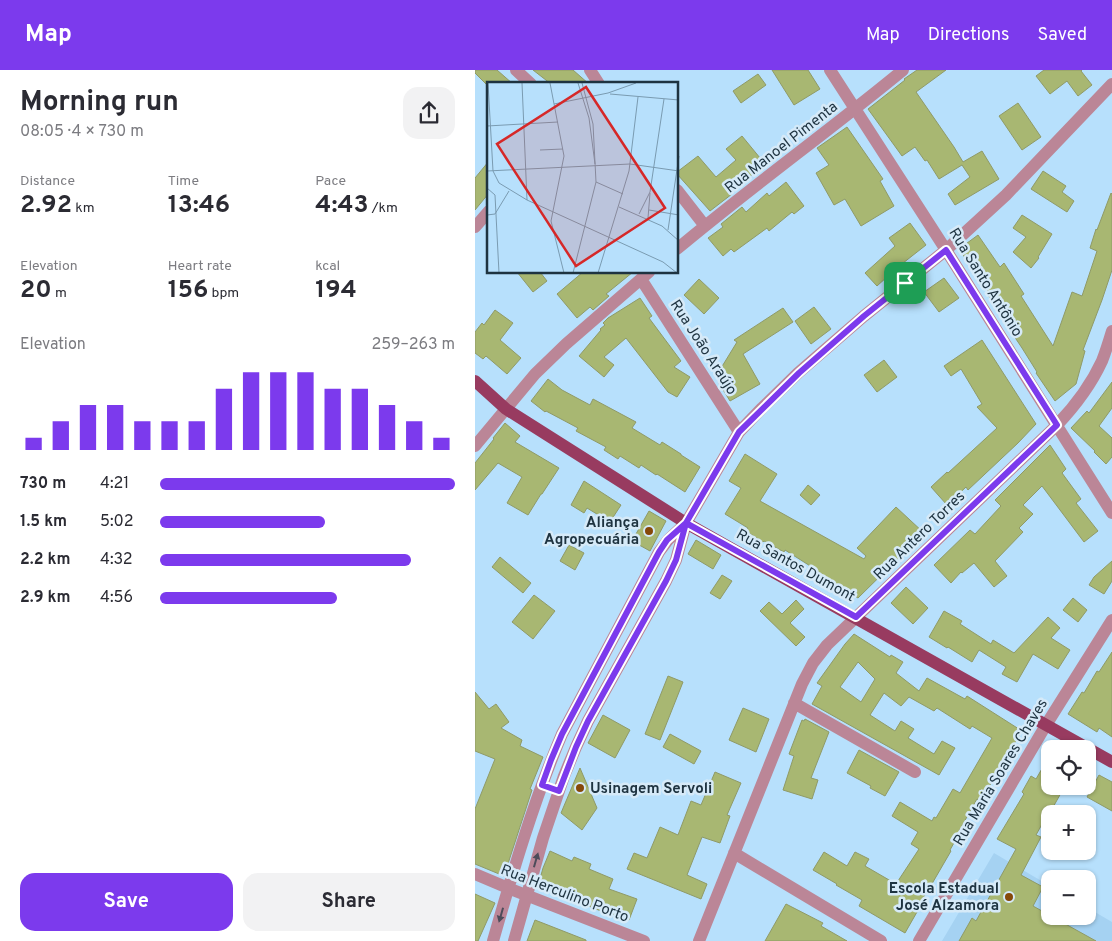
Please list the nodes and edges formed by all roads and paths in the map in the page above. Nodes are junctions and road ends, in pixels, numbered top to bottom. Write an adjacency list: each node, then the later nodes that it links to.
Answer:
1 (516, 70): 4 (street)
2 (830, 70): 6 (street, Rua Santo Antônio)
3 (903, 70): 6 (street, Rua Manoel Pimenta)
4 (529, 82)
5 (1112, 84): 12 (street)
6 (856, 109): 9 (street, Rua Manoel Pimenta); 12 (street, Rua Santo Antônio)
7 (679, 193): 9 (street)
8 (487, 213): 10 (street)
9 (705, 226): 11 (street, Rua Manoel Pimenta)
10 (475, 227)
11 (679, 247)
12 (946, 250): 17 (street, Rua Santo Antônio); 18 (street)
13 (645, 276): 16 (street); 18 (street, Rua João Araújo)
14 (1112, 331): 17 (street, Rua Antero Torres)
15 (475, 381): 16 (main road, Rua Santos Dumont)
16 (506, 409): 19 (street); 21 (main road, Rua Santos Dumont)
17 (1057, 425): 20 (street, Rua Santo Antônio); 22 (street, Rua Antero Torres)
18 (739, 432): 21 (street)
19 (475, 446)
20 (1112, 513)
21 (685, 522): 22 (main road, Rua Santos Dumont); 28 (street); 29 (street)
22 (856, 617): 24 (street, Rua Antero Torres); 25 (main road, Rua Santos Dumont)
23 (1112, 620): 25 (street, Rua Maria Soares Chaves)
24 (794, 703): 27 (street); 30 (street, Rua Antero Torres)
25 (1047, 724): 26 (main road, Rua Santos Dumont); 39 (street, Rua Maria Soares Chaves)
26 (1112, 762)
27 (915, 772)
28 (542, 785): 29 (street); 32 (street)
29 (559, 791): 33 (street, one-way to 29)
30 (734, 853): 37 (street, Rua Antero Torres); 38 (street)
31 (475, 874): 32 (street, Rua Herculino Porto)
32 (508, 888): 33 (street, Rua Herculino Porto); 34 (street, one-way to 34)
33 (527, 895): 35 (street); 36 (street, Rua Herculino Porto)
34 (493, 941)
35 (514, 941)
36 (644, 941)
37 (699, 941)
38 (881, 941)
39 (919, 941)

